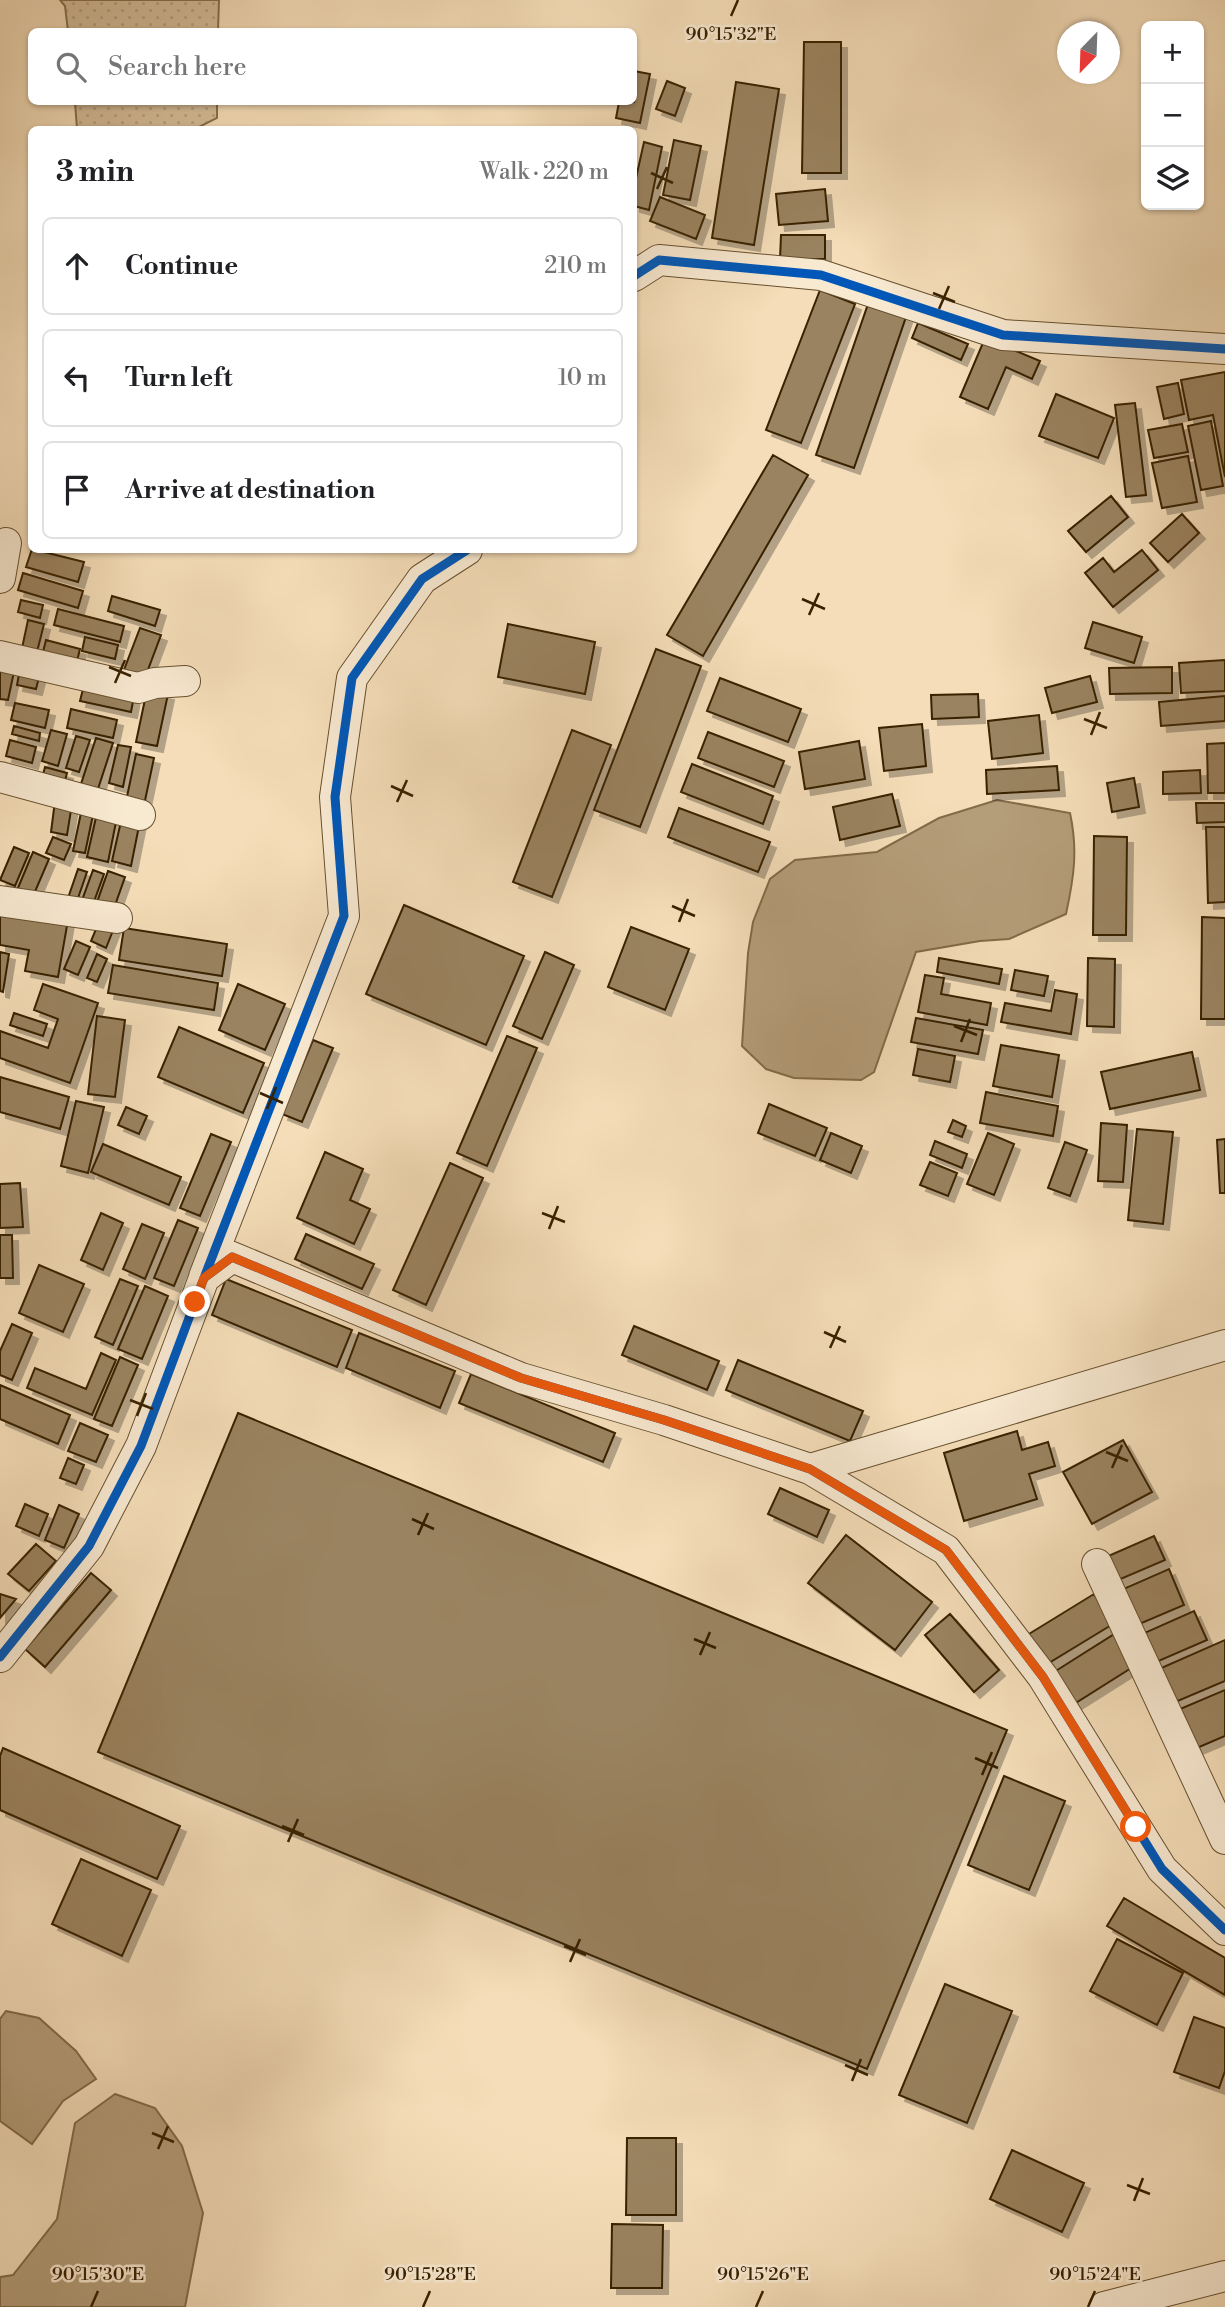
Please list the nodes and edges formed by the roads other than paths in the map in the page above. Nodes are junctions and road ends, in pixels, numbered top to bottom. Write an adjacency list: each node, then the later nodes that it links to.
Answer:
1 (637, 274): 2 (street)
2 (1225, 349)
3 (6, 543): 5 (street)
4 (462, 553): 12 (street)
5 (0, 578)
6 (0, 656): 7 (street)
7 (185, 681)
8 (0, 777): 9 (street)
9 (139, 815)
10 (0, 901): 11 (street)
11 (117, 918)
12 (204, 1278): 14 (street); 16 (street)
13 (1225, 1345): 14 (street)
14 (810, 1469): 18 (street)
15 (1097, 1564): 17 (street)
16 (0, 1657)
17 (1225, 1839)
18 (1225, 1930)
19 (1225, 2276): 20 (street)
20 (1104, 2307)

